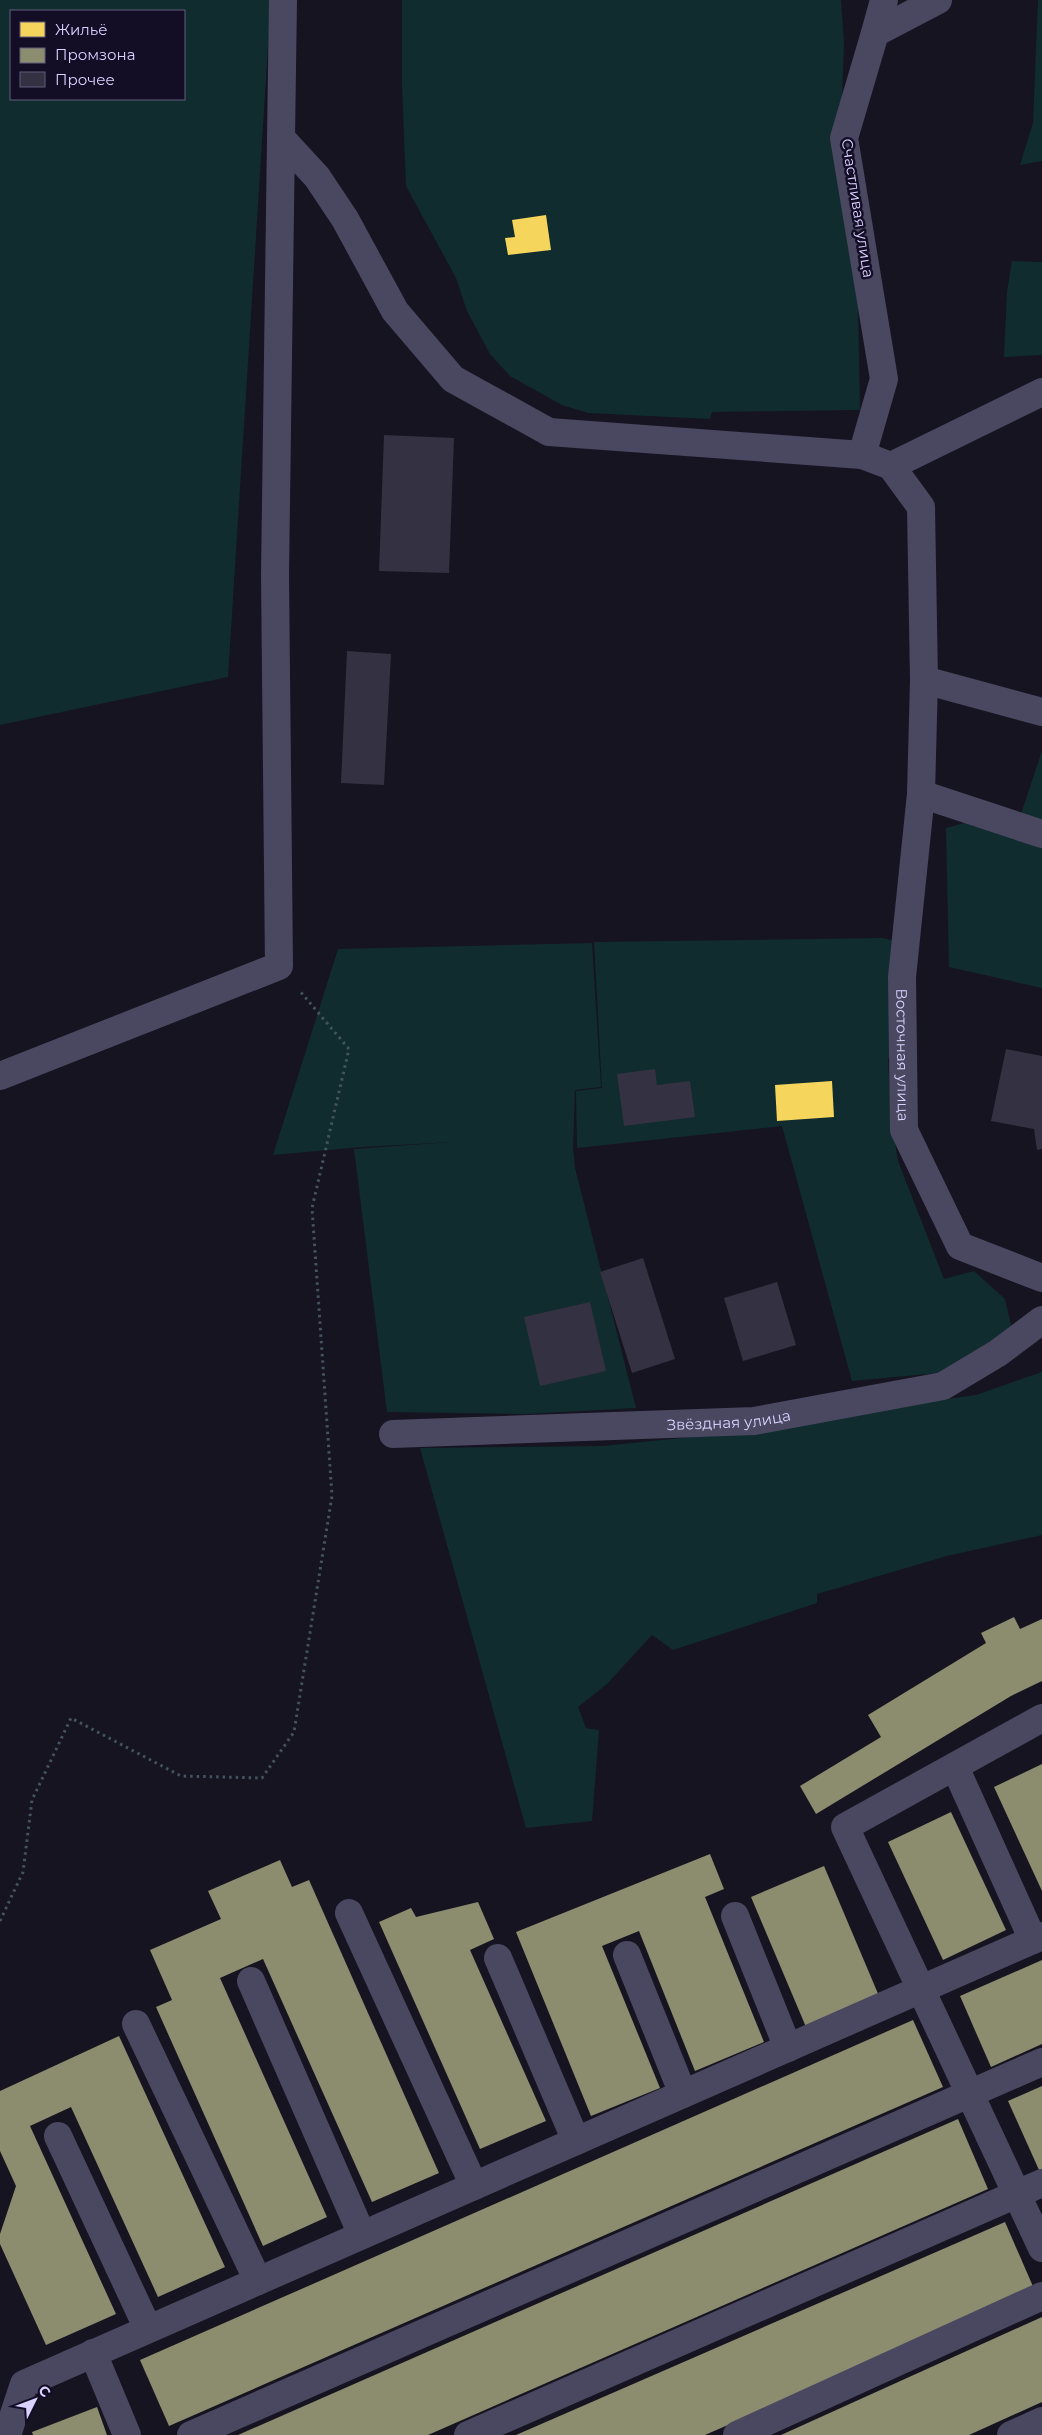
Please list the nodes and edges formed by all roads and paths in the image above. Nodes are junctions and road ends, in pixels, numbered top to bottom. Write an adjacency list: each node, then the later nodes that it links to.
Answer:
1 (283, 0): 5 (street)
2 (884, 0): 4 (street, Счастливая улица)
3 (938, 0): 4 (street)
4 (875, 33): 7 (street, Счастливая улица)
5 (282, 138): 7 (street); 13 (street)
6 (1042, 392): 8 (street)
7 (862, 455): 8 (street)
8 (891, 466): 9 (street, Восточная улица)
9 (924, 680): 10 (street); 11 (street, Восточная улица)
10 (1042, 712)
11 (921, 794): 12 (street); 15 (street, Восточная улица)
12 (1042, 834)
13 (279, 966): 14 (street); 22 (path)
14 (0, 1076)
15 (1042, 1278)
16 (1042, 1320): 17 (street, Звёздная улица)
17 (393, 1434)
18 (1042, 1718): 19 (street)
19 (955, 1767): 23 (street); 27 (street)
20 (349, 1913): 36 (street)
21 (735, 1916): 29 (street)
22 (0, 1921)
23 (1037, 1938): 27 (street)
24 (627, 1955): 31 (street)
25 (498, 1958): 34 (street)
26 (251, 1981): 38 (street)
27 (921, 1989): 29 (street); 32 (street)
28 (136, 2024): 40 (street)
29 (788, 2048): 31 (street)
30 (1042, 2062): 32 (street)
31 (683, 2094): 34 (street)
32 (971, 2095): 37 (street); 47 (street)
33 (58, 2136): 42 (street)
34 (576, 2141): 36 (street)
35 (1042, 2183): 37 (street)
36 (474, 2186): 38 (street)
37 (1017, 2194): 39 (street); 48 (street)
38 (362, 2235): 40 (street)
39 (1042, 2248)
40 (258, 2281): 42 (street)
41 (1042, 2296): 49 (street)
42 (148, 2329): 43 (street)
43 (93, 2353): 45 (street); 46 (street)
44 (1042, 2421): 50 (street)
45 (7, 2435)
46 (127, 2435)
47 (191, 2435)
48 (468, 2435)
49 (737, 2435)
50 (1011, 2435)

